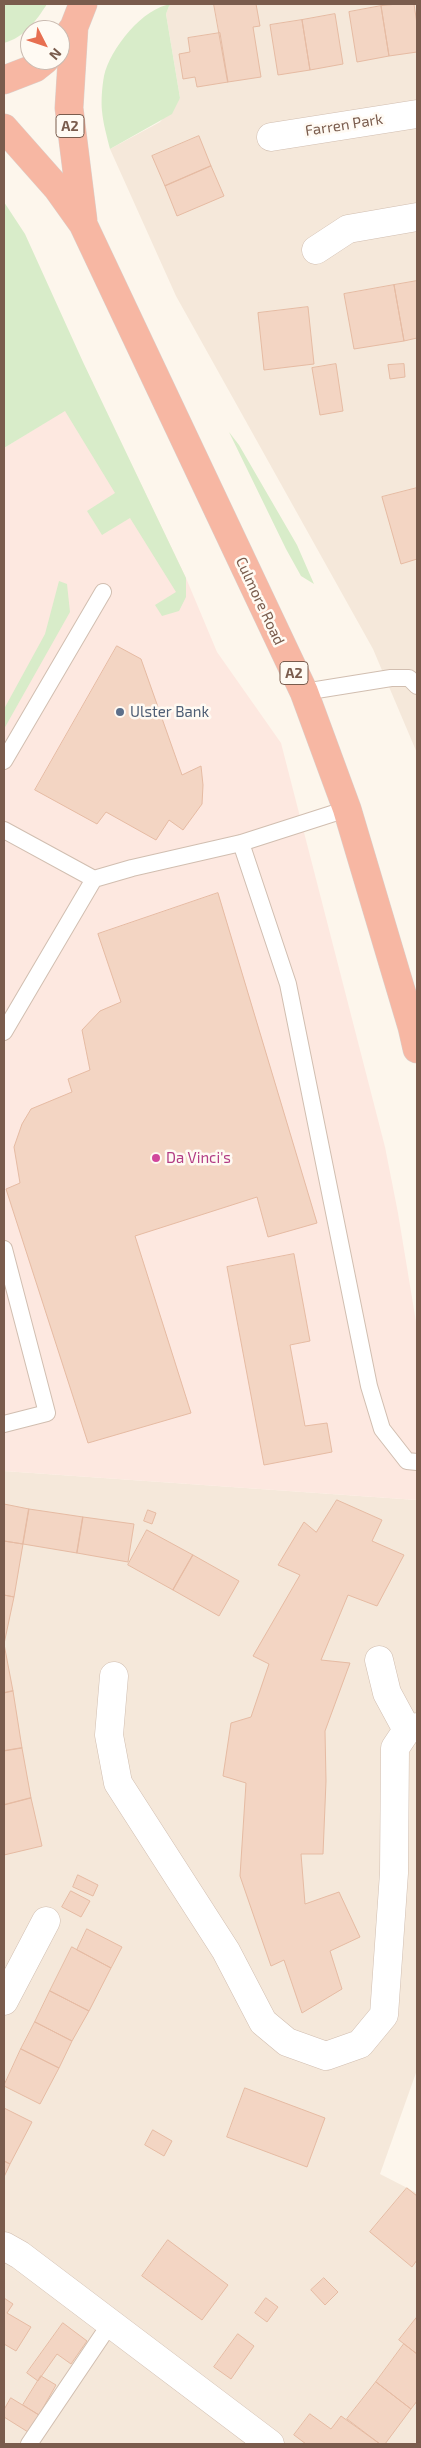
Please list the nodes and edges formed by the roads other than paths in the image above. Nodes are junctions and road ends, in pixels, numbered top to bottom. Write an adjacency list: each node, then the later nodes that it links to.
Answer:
1 (72, 26): 8 (highway, Culmore Road / A2)
2 (30, 70): 3 (highway)
3 (4, 80)
4 (417, 114): 6 (street, Farren Park)
5 (4, 128): 8 (highway, Culmore Road / A2)
6 (271, 137)
7 (417, 218): 9 (street)
8 (83, 224): 12 (highway, Culmore Road / A2)
9 (316, 250)
10 (103, 592): 13 (lane)
11 (417, 686): 12 (lane)
12 (304, 692): 14 (highway, Culmore Road / A2)
13 (4, 762)
14 (347, 809): 16 (lane); 19 (highway, Culmore Road / A2)
15 (4, 830): 17 (lane)
16 (242, 843): 17 (lane); 22 (lane)
17 (94, 879): 18 (lane)
18 (4, 1032)
19 (417, 1050)
20 (4, 1249): 21 (lane)
21 (4, 1424)
22 (417, 1462)
23 (379, 1660): 25 (street)
24 (114, 1676): 25 (street)
25 (412, 1728)
26 (46, 1921): 27 (street)
27 (4, 2001)
28 (4, 2246): 29 (street)
29 (110, 2324): 30 (lane); 31 (street)
30 (29, 2444)
31 (270, 2444)

